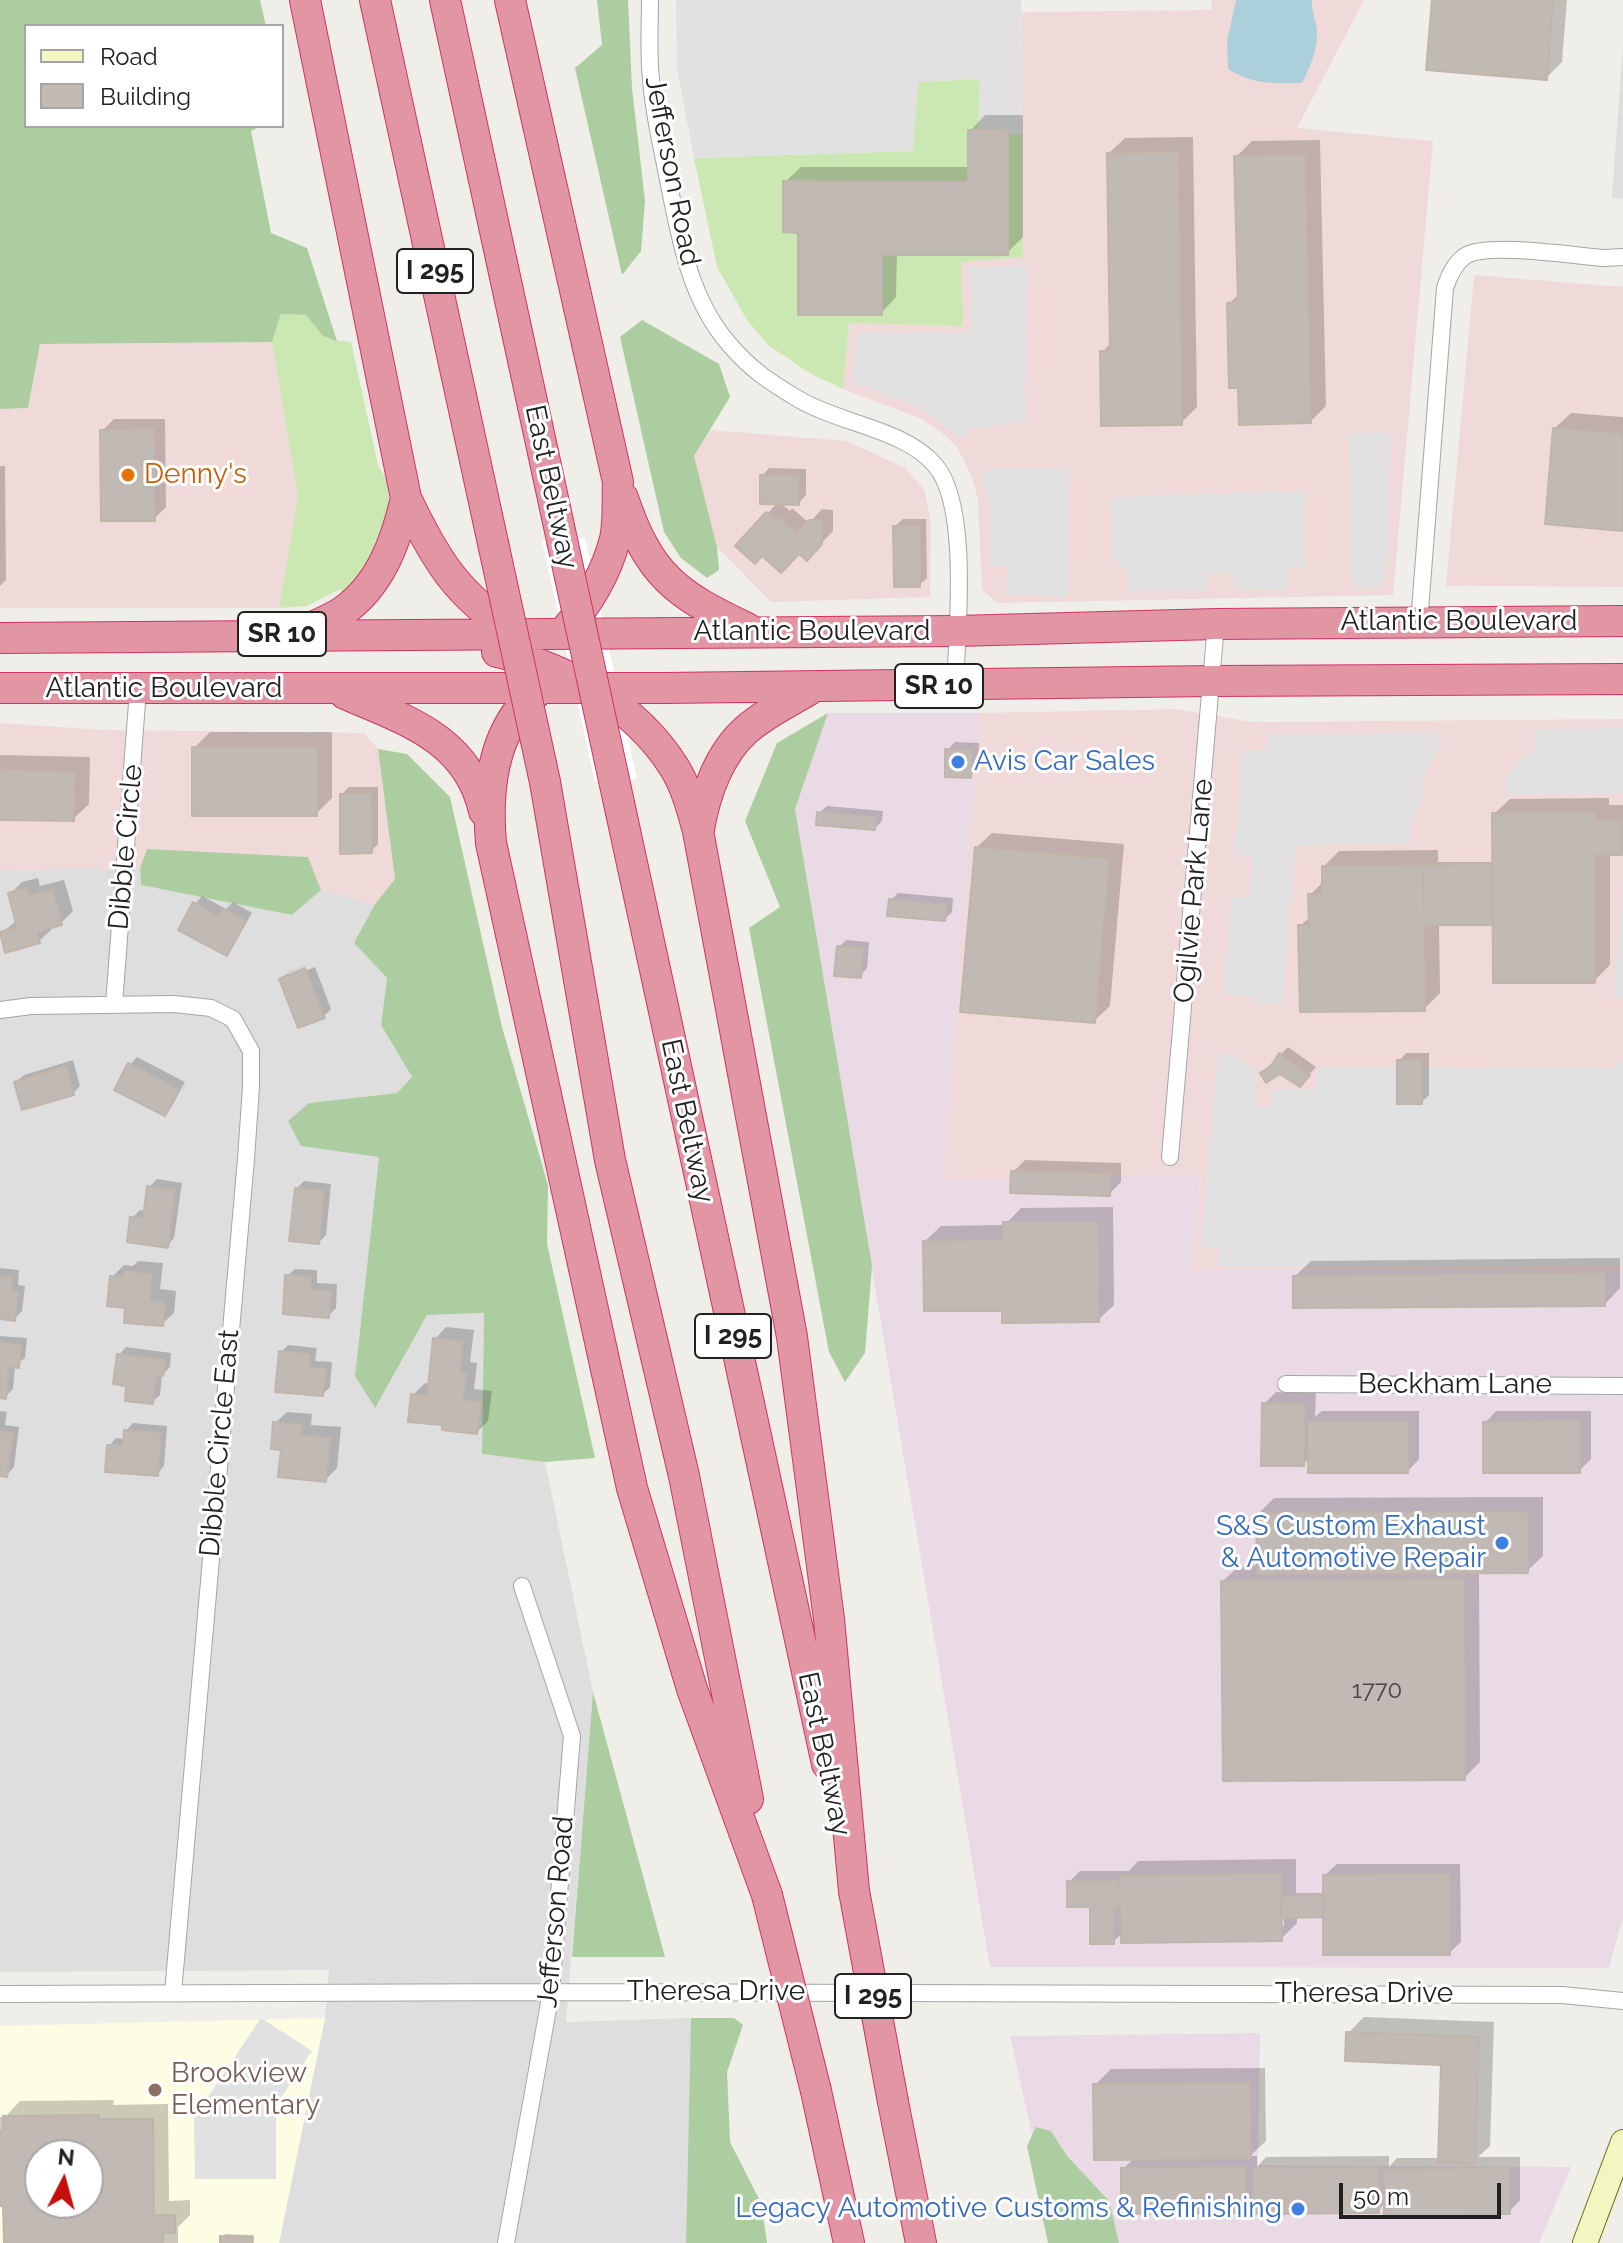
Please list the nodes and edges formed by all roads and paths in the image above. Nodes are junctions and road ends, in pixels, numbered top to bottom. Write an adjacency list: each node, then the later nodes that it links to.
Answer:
1 (305, 0): 8 (highway)
2 (375, 0): 37 (highway, I 295, bridge)
3 (445, 0): 36 (highway, East Beltway / I 295, bridge)
4 (510, 0): 7 (highway)
5 (650, 0): 12 (street, Jefferson Road)
6 (1623, 257): 10 (street)
7 (618, 482): 15 (highway); 18 (highway)
8 (406, 498): 14 (highway); 16 (highway)
9 (1623, 621): 10 (highway, Atlantic Boulevard / SR 10)
10 (1419, 623): 11 (highway, Atlantic Boulevard / SR 10)
11 (1216, 624): 12 (highway, Atlantic Boulevard / SR 10); 20 (street, Ogilvie Park Lane)
12 (957, 631): 15 (highway, Atlantic Boulevard / SR 10); 21 (street, Jefferson Road)
13 (411, 633): 14 (highway, Atlantic Boulevard / SR 10); 16 (highway, Atlantic Boulevard / SR 10); 18 (highway)
14 (515, 633): 18 (highway, Atlantic Boulevard / SR 10)
15 (756, 633): 18 (highway, Atlantic Boulevard / SR 10)
16 (299, 634): 17 (highway, Atlantic Boulevard / SR 10)
17 (0, 638)
18 (553, 661): 24 (highway); 25 (highway); 26 (highway, Atlantic Boulevard / SR 10); 29 (highway)
19 (1623, 679): 20 (highway, Atlantic Boulevard / SR 10)
20 (1213, 681): 21 (highway, Atlantic Boulevard / SR 10); 32 (street, Ogilvie Park Lane)
21 (955, 686): 22 (highway, Atlantic Boulevard / SR 10)
22 (814, 687): 25 (highway, Atlantic Boulevard / SR 10); 28 (highway)
23 (0, 688): 27 (highway, Atlantic Boulevard / SR 10)
24 (590, 688): 25 (highway, Atlantic Boulevard / SR 10); 28 (highway)
25 (665, 688)
26 (332, 689): 27 (highway, Atlantic Boulevard / SR 10); 29 (highway)
27 (138, 690): 30 (street, Dibble Circle)
28 (698, 831): 36 (highway)
29 (491, 843): 37 (highway)
30 (114, 1004): 31 (street, Dibble Circle East); 39 (street, Dibble Circle East)
31 (0, 1010)
32 (1170, 1157)
33 (1286, 1384): 34 (street, Beckham Lane)
34 (1623, 1386)
35 (522, 1586): 38 (street, Jefferson Road)
36 (854, 1891): 45 (highway, East Beltway / I 295, bridge)
37 (767, 1895): 44 (highway, I 295, bridge)
38 (551, 1992): 39 (street, Theresa Drive); 41 (street, Theresa Drive); 43 (street, Jefferson Road)
39 (173, 1993): 40 (street, Theresa Drive)
40 (0, 1994)
41 (1623, 2001)
42 (1623, 2142): 46 (main road)
43 (506, 2243)
44 (849, 2243)
45 (921, 2243)
46 (1585, 2243)

